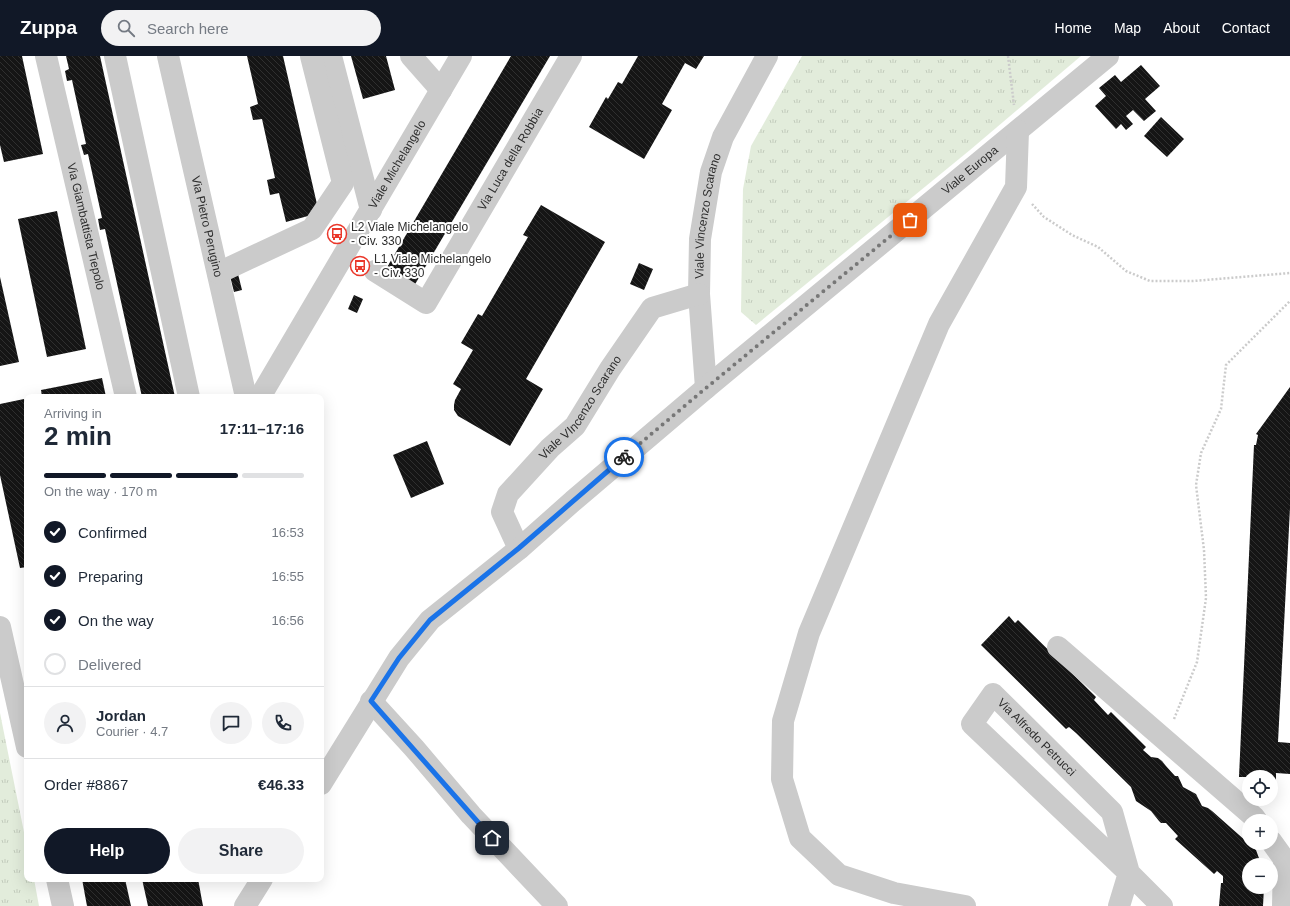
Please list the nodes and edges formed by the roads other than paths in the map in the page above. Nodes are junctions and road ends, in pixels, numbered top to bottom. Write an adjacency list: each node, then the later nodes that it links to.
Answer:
1 (46, 56): 18 (street, Via Giambattista Tiepolo)
2 (116, 56): 19 (street)
3 (168, 56): 15 (street, Via Pietro Perugino)
4 (311, 56): 15 (street)
5 (331, 56): 13 (street)
6 (411, 56): 11 (street)
7 (461, 56): 11 (street, Viale Michelangelo)
8 (571, 56): 14 (street, Via Luca della Robbia)
9 (767, 56): 16 (street, Viale Vincenzo Scarano)
10 (1108, 56): 12 (street, Viale Europa)
11 (441, 90): 13 (street, Viale Michelangelo)
12 (1018, 131): 17 (street, Viale Europa); 36 (street)
13 (371, 210): 21 (street, Viale Michelangelo)
14 (375, 271)
15 (218, 273): 20 (street, Via Pietro Perugino)
16 (699, 294): 17 (street, Viale Vincenzo Scarano); 22 (street, Viale VIncenzo Scarano)
17 (706, 388): 22 (street, Viale Europa)
18 (125, 394)
19 (188, 394)
20 (245, 394)
21 (262, 394)
22 (519, 548): 25 (street, Viale Europa)
23 (0, 627): 26 (street)
24 (1058, 647): 28 (street)
25 (371, 701): 27 (street, Viale Europa); 35 (street)
26 (24, 734)
27 (324, 779)
28 (1251, 814)
29 (1278, 850): 39 (street)
30 (1129, 873): 30 (street, Via Alfredo Petrucci); 37 (street); 38 (street, Via Alfredo Petrucci)
31 (58, 882): 33 (street)
32 (260, 882): 34 (street)
33 (63, 906)
34 (245, 906)
35 (557, 906)
36 (965, 906)
37 (1119, 906)
38 (1162, 906)
39 (1283, 906)

